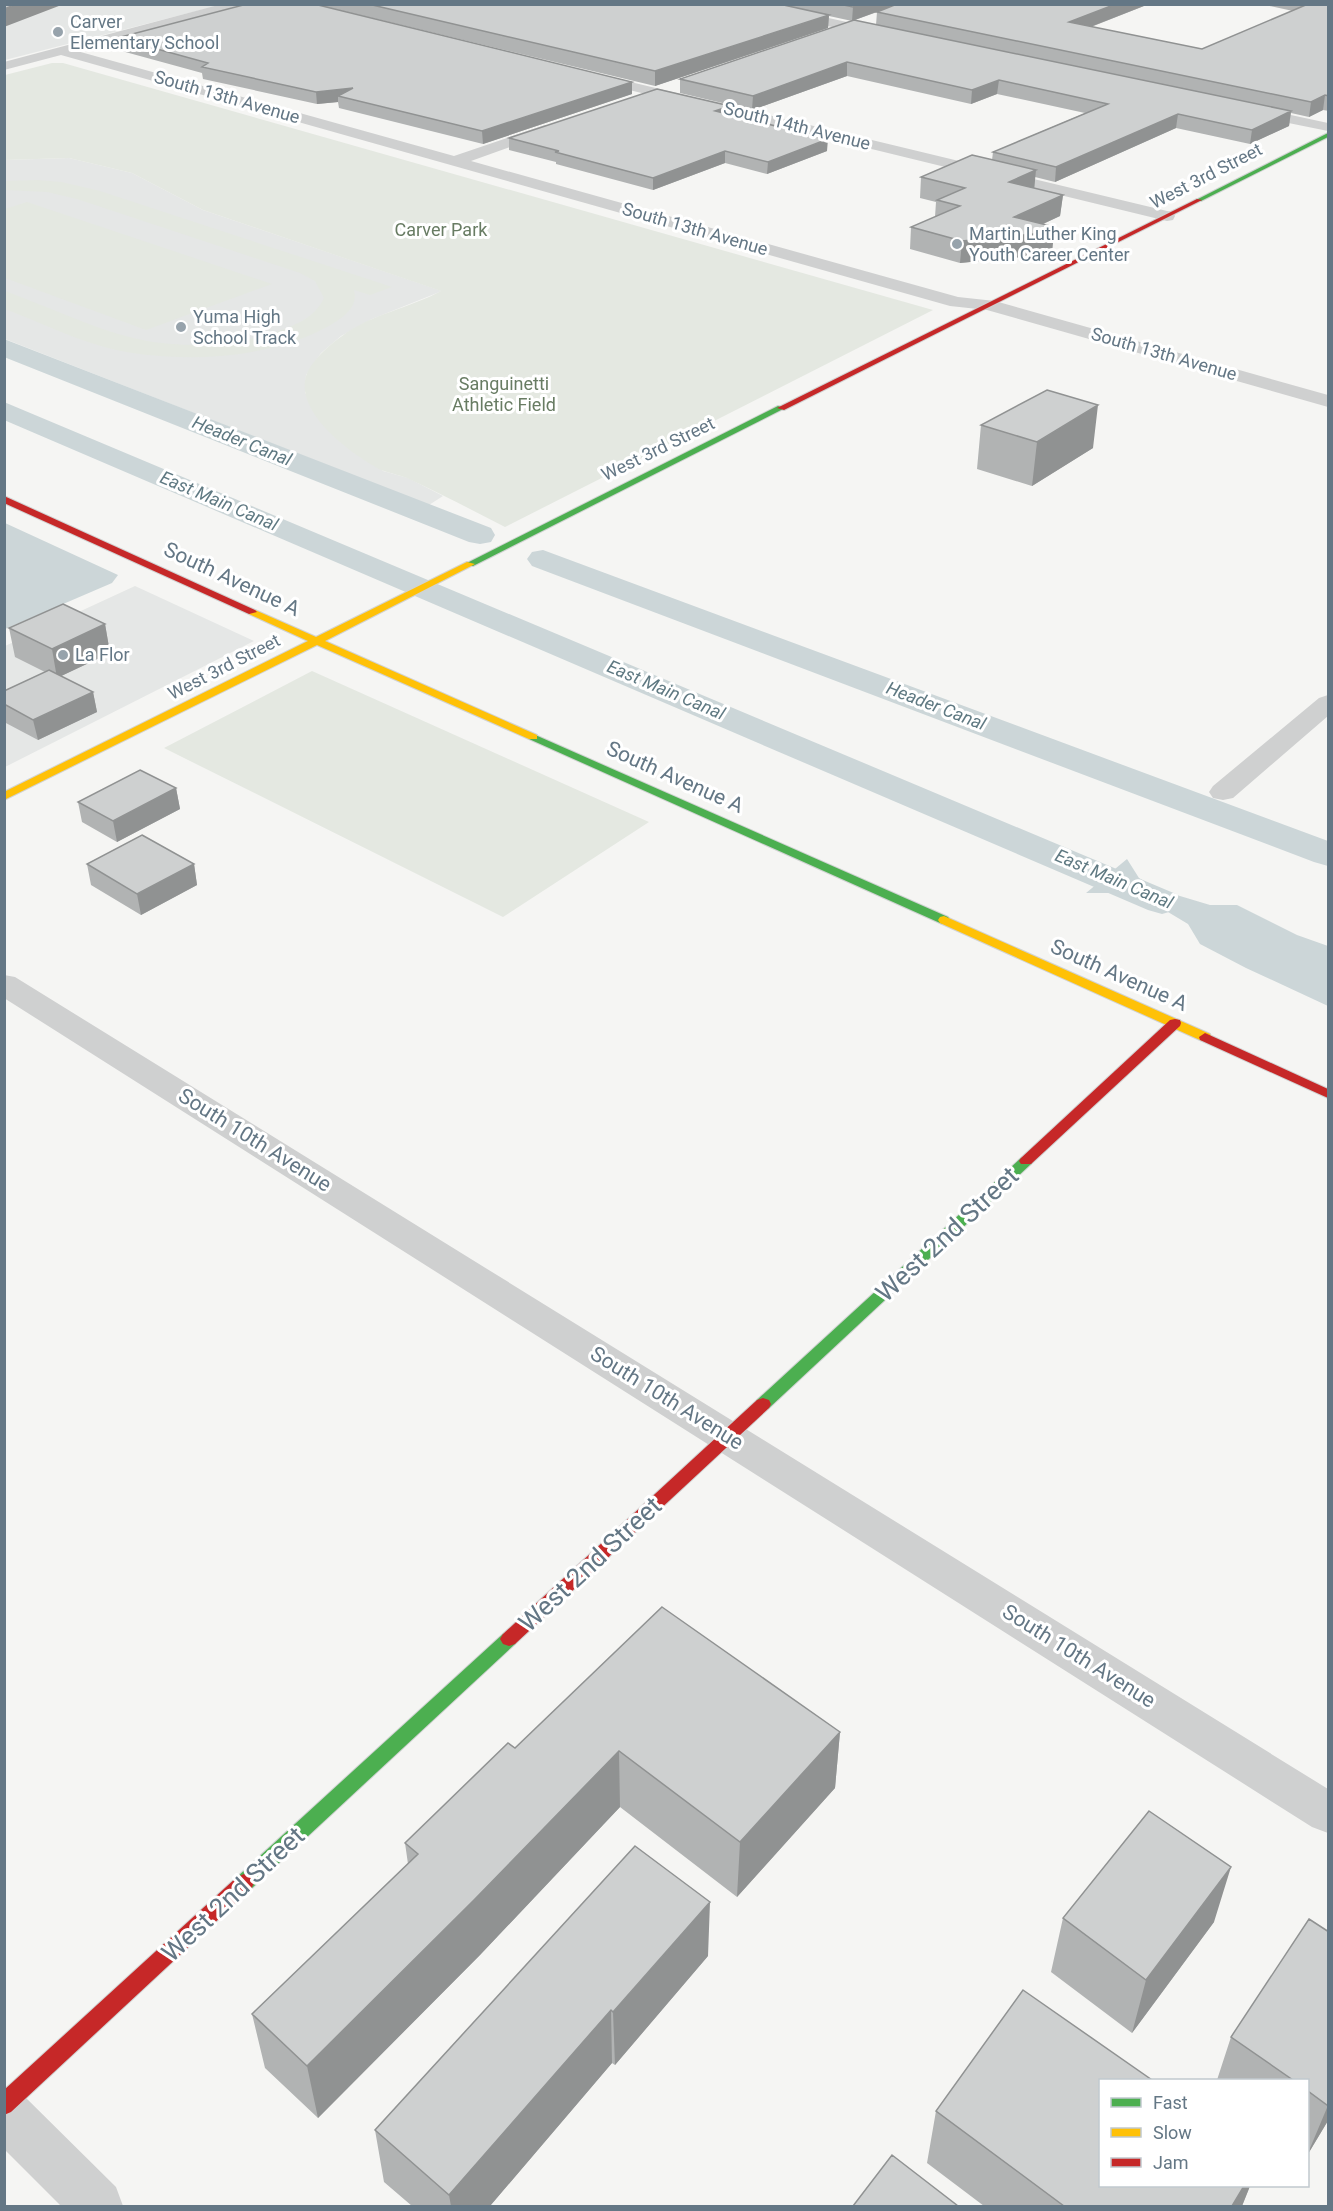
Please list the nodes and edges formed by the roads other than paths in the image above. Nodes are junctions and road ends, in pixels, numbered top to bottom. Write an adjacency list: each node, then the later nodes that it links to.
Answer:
1 (240, 4): 7 (street)
2 (744, 4): 4 (street)
3 (880, 17): 4 (street)
4 (851, 27): 5 (street); 6 (street)
5 (896, 36)
6 (818, 38)
7 (62, 51): 8 (street); 17 (street, South 13th Avenue)
8 (4, 66)
9 (576, 73): 11 (street, South 14th Avenue)
10 (679, 84): 11 (street)
11 (657, 92): 12 (street); 18 (street, South 14th Avenue)
12 (624, 103)
13 (1235, 108): 15 (street)
14 (570, 122): 17 (street)
15 (1329, 127)
16 (1329, 135): 18 (street, West 3rd Street)
17 (455, 161): 19 (street, South 13th Avenue)
18 (1167, 216): 19 (street, West 3rd Street)
19 (988, 305): 20 (street, South 13th Avenue); 22 (street, West 3rd Street)
20 (1329, 401)
21 (4, 499): 22 (street, South Avenue A)
22 (316, 641): 25 (street, West 3rd Street); 27 (street, South Avenue A)
23 (1329, 703): 24 (street)
24 (1223, 792)
25 (4, 797)
26 (4, 984): 29 (street, South 10th Avenue)
27 (1175, 1023): 28 (street, South Avenue A); 29 (street, West 2nd Street)
28 (1329, 1094)
29 (728, 1436): 30 (street, South 10th Avenue); 31 (street, West 2nd Street)
30 (1329, 1814)
31 (4, 2105)
32 (4, 2112): 33 (street)
33 (97, 2206)

